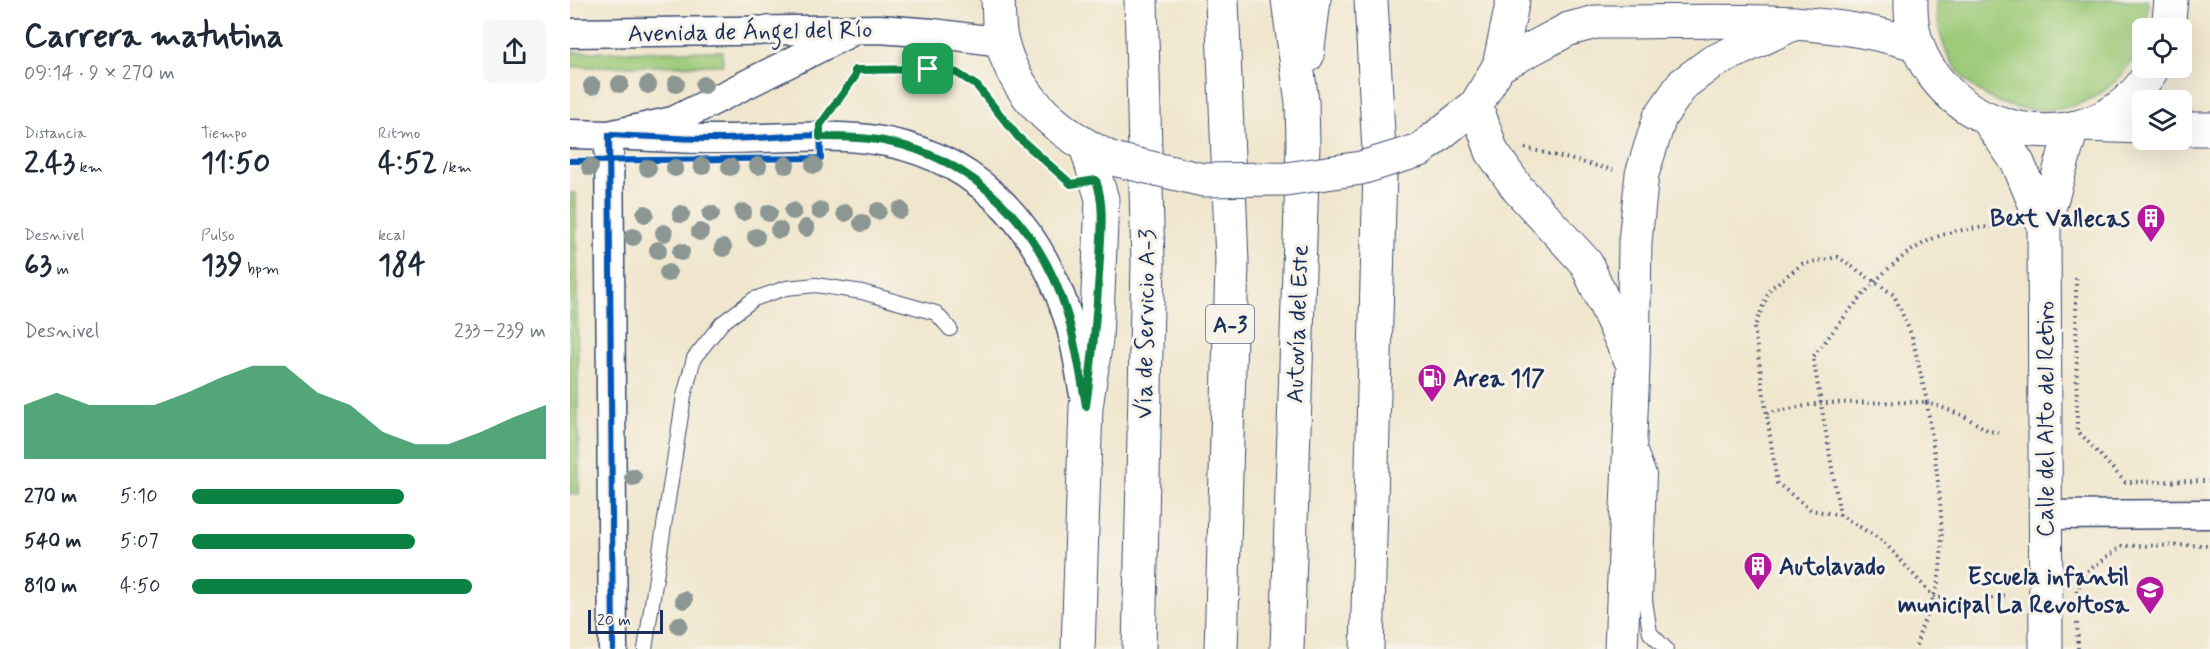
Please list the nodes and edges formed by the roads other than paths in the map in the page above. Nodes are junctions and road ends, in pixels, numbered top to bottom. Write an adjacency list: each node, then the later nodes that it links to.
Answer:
1 (998, 0): 14 (main road)
2 (1141, 0): 38 (main road, Vía de Servicio A-3)
3 (1222, 0): 39 (main road, A-3)
4 (1288, 0): 18 (main road, Autovía del Este)
5 (1314, 0): 18 (main road)
6 (1371, 0): 41 (main road)
7 (1513, 0): 16 (main road)
8 (1911, 0): 15 (main road)
9 (2171, 0): 10 (main road)
10 (2169, 18)
11 (1795, 23): 15 (main road); 16 (main road); 30 (main road)
12 (855, 30): 13 (street, Avenida de Ángel del Río); 14 (street, Avenida de Ángel del Río); 26 (street)
13 (570, 33)
14 (1002, 42): 27 (main road)
15 (1918, 45): 20 (main road)
16 (1499, 66): 19 (main road)
17 (2147, 78): 21 (main road)
18 (1302, 102): 40 (main road, Autovía del Este)
19 (1476, 105): 27 (main road, bridge); 30 (main road)
20 (1989, 121): 21 (main road); 28 (main road, Calle del Alto del Retiro)
21 (2079, 127): 22 (main road); 28 (main road, Calle del Alto del Retiro)
22 (2132, 127)
23 (2192, 129): 24 (main road)
24 (2210, 129)
25 (570, 134): 26 (street)
26 (609, 135): 31 (street); 35 (street)
27 (1086, 146): 31 (main road)
28 (2044, 226): 34 (main road, Calle del Alto del Retiro)
29 (950, 329): 36 (lane)
30 (1633, 367): 32 (main road)
31 (1086, 406): 37 (main road)
32 (1631, 428): 42 (main road); 43 (lane)
33 (2210, 514): 34 (street)
34 (2044, 515): 44 (main road, Calle del Alto del Retiro)
35 (613, 649)
36 (645, 649)
37 (1078, 649)
38 (1139, 649)
39 (1221, 649)
40 (1287, 649)
41 (1367, 649)
42 (1621, 649)
43 (1666, 649)
44 (2046, 649)

